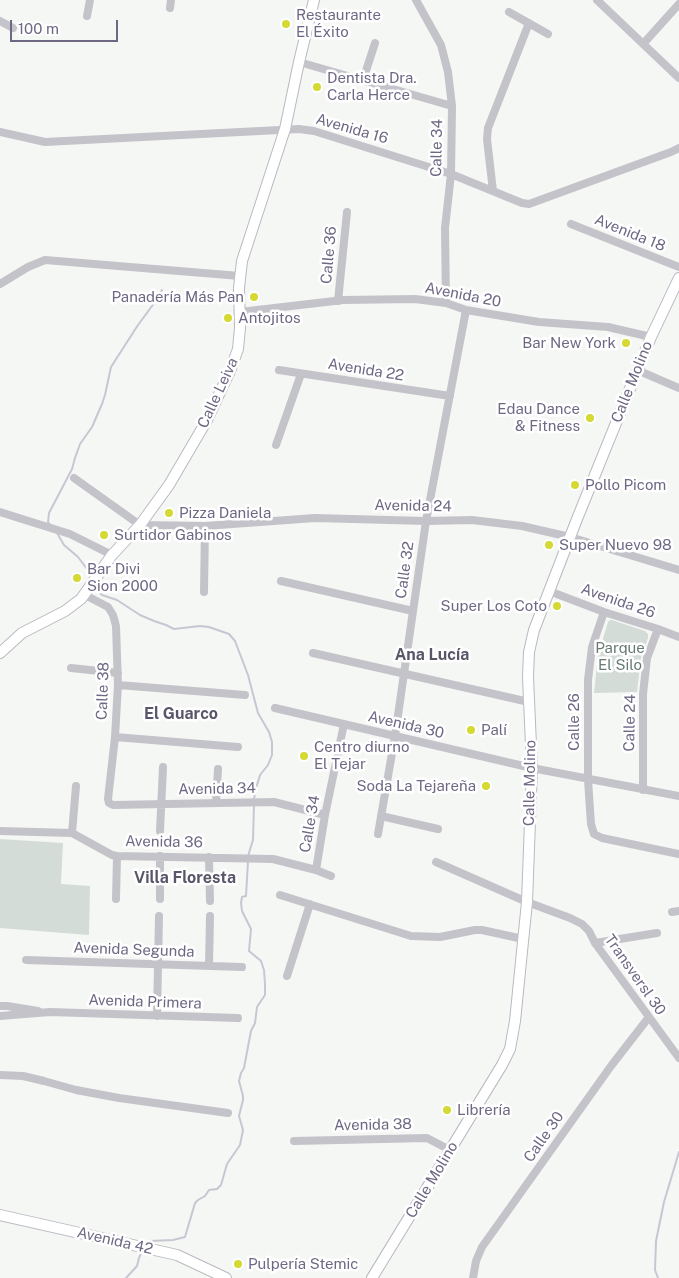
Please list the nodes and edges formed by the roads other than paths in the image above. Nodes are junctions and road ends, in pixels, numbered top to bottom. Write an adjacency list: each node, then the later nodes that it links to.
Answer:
1 (90, 0): 8 (street)
2 (314, 0): 15 (main road, Calle Leiva)
3 (416, 0): 18 (street, Calle 34)
4 (597, 0): 14 (street)
5 (673, 0): 6 (street)
6 (679, 3): 14 (street)
7 (509, 12): 10 (street)
8 (86, 16)
9 (0, 21): 11 (street)
10 (529, 23): 12 (street); 23 (street)
11 (13, 28)
12 (548, 34)
13 (375, 43): 17 (street)
14 (643, 44): 16 (street)
15 (299, 62): 17 (street); 19 (main road, Calle Leiva)
16 (679, 78)
17 (363, 80): 18 (street)
18 (452, 106): 22 (street, Calle 34)
19 (285, 129): 20 (street, Avenida 16); 22 (street, Avenida 16); 27 (main road, Calle Leiva)
20 (0, 132)
21 (679, 148): 23 (street, Avenida 16)
22 (451, 174): 23 (street, Avenida 16); 31 (street, Calle 34)
23 (493, 191)
24 (347, 212): 30 (street, Calle 36)
25 (571, 224): 26 (street, Avenida 18)
26 (679, 267)
27 (240, 276): 29 (street); 33 (main road, Calle Leiva)
28 (679, 278): 34 (main road, Calle Molino)
29 (0, 284)
30 (338, 301): 31 (street, Avenida 20); 33 (street, Avenida 20)
31 (446, 303): 32 (street, Avenida 20)
32 (466, 310): 34 (street, Avenida 20); 39 (street, Calle 32)
33 (240, 312): 44 (main road, Calle Leiva)
34 (651, 337): 36 (main road, Calle Molino)
35 (279, 370): 37 (street, Avenida 22)
36 (637, 370): 38 (street); 46 (main road, Calle Molino)
37 (301, 374): 39 (street, Avenida 22); 40 (street)
38 (679, 388)
39 (450, 396): 43 (street, Calle 32)
40 (276, 445)
41 (74, 478): 44 (street)
42 (0, 512): 47 (street)
43 (426, 521): 45 (street, Avenida 24); 46 (street, Avenida 24); 53 (street, Calle 32)
44 (140, 525): 45 (street, Avenida 24); 47 (main road, Calle Leiva)
45 (205, 526): 51 (street)
46 (570, 537): 48 (street, Avenida 24); 50 (main road, Calle Molino)
47 (112, 555): 52 (main road, Calle Leiva)
48 (679, 570)
49 (281, 581): 53 (street)
50 (548, 591): 54 (street, Avenida 26); 64 (main road, Calle Molino)
51 (204, 592)
52 (85, 595): 57 (main road, Calle Leiva); 60 (street, Calle 38)
53 (413, 611): 61 (street, Calle 32)
54 (604, 612): 55 (street, Avenida 26); 73 (street, Calle 26)
55 (658, 629): 56 (street, Avenida 26); 75 (street, Calle 24)
56 (679, 638)
57 (0, 652)
58 (313, 653): 61 (street)
59 (72, 668): 60 (street)
60 (118, 673): 62 (street, Calle 38)
61 (404, 674): 64 (street); 67 (street, Calle 32)
62 (118, 685): 63 (street); 68 (street, Calle 38)
63 (245, 695)
64 (529, 702): 71 (main road, Calle Molino)
65 (274, 708): 66 (street, Avenida 30)
66 (344, 724): 67 (street, Avenida 30); 80 (street, Calle 34)
67 (395, 736): 71 (street, Avenida 30); 81 (street, Calle 32)
68 (115, 737): 69 (street); 77 (street, Calle 38)
69 (238, 747)
70 (163, 767): 79 (street)
71 (532, 768): 73 (street, Avenida 30); 98 (main road, Calle Molino)
72 (218, 769): 78 (street)
73 (588, 780): 75 (street, Avenida 30); 87 (street, Calle 26)
74 (76, 786): 85 (street)
75 (643, 790): 76 (street, Avenida 30)
76 (679, 796)
77 (109, 803): 79 (street, Avenida 34)
78 (216, 803): 79 (street, Avenida 34); 80 (street, Avenida 34)
79 (161, 804): 84 (street)
80 (325, 815): 92 (street, Calle 34)
81 (381, 816): 82 (street); 86 (street, Calle 32)
82 (438, 829)
83 (0, 831): 85 (street, Avenida 36)
84 (160, 831)
85 (72, 833): 88 (street, Avenida 36)
86 (378, 834)
87 (679, 854)
88 (117, 856): 89 (street, Avenida 36); 95 (street)
89 (160, 856): 90 (street, Avenida 36); 96 (street)
90 (209, 857): 92 (street, Avenida 36); 97 (street)
91 (436, 862): 98 (street)
92 (316, 870): 93 (street, Avenida 36)
93 (331, 876)
94 (280, 895): 99 (street)
95 (116, 899)
96 (160, 899)
97 (210, 901)
98 (527, 902): 103 (main road, Calle Molino); 104 (street, Transversl 30)
99 (310, 904): 103 (street); 109 (street)
100 (159, 916): 106 (street)
101 (210, 916): 107 (street)
102 (657, 933): 104 (street)
103 (523, 939): 120 (main road, Calle Molino)
104 (594, 943): 114 (street, Transversl 30)
105 (26, 960): 106 (street, Avenida Segunda)
106 (158, 964): 107 (street, Avenida Segunda); 113 (street)
107 (209, 966): 108 (street, Avenida Segunda)
108 (242, 967)
109 (287, 976)
110 (0, 1006): 111 (street, Avenida Primera)
111 (50, 1012): 112 (street, Avenida Primera); 113 (street, Avenida Primera)
112 (0, 1016)
113 (157, 1016): 115 (street, Avenida Primera)
114 (649, 1017): 116 (street, Transversl 30); 124 (street, Calle 30)
115 (238, 1018)
116 (679, 1058)
117 (0, 1075): 118 (street)
118 (228, 1113)
119 (294, 1141): 120 (street, Avenida 38)
120 (450, 1150): 123 (main road, Calle Molino)
121 (0, 1215): 122 (main road, Avenida 42)
122 (226, 1278)
123 (372, 1278)
124 (473, 1278)

